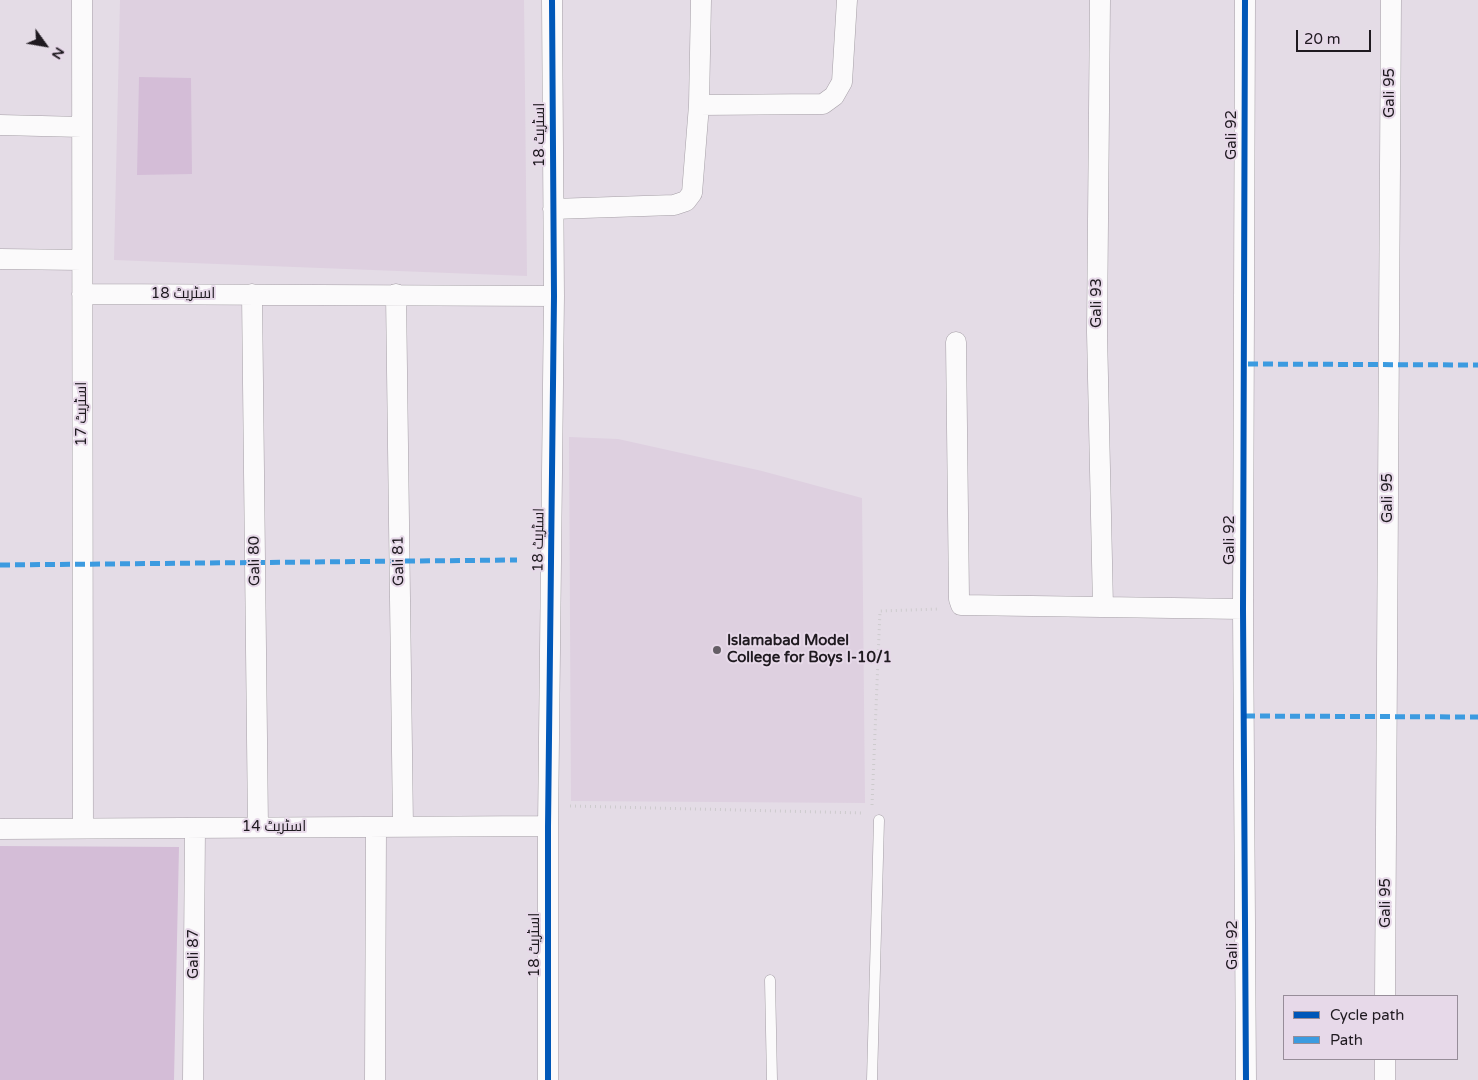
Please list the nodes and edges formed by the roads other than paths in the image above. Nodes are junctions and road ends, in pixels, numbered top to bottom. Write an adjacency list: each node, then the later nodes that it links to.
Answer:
1 (82, 0): 10 (street, اسٹریٹ 17)
2 (552, 0): 11 (street, اسٹریٹ 18)
3 (701, 0): 8 (street)
4 (847, 0): 8 (street)
5 (1100, 0): 19 (street, Gali 93)
6 (1245, 0): 20 (street, Gali 92)
7 (1391, 0): 30 (street, Gali 95)
8 (700, 105): 11 (street)
9 (0, 125): 10 (street)
10 (82, 127): 13 (street, اسٹریٹ 17)
11 (553, 209): 17 (street, اسٹریٹ 18)
12 (0, 259): 13 (street)
13 (82, 260): 14 (street, اسٹریٹ 17)
14 (82, 294): 15 (street, اسٹریٹ 18); 27 (street, اسٹریٹ 17)
15 (252, 294): 16 (street, اسٹریٹ 18); 23 (street, Gali 80)
16 (396, 294): 17 (street, اسٹریٹ 18); 25 (street, Gali 81)
17 (554, 296): 22 (street, اسٹریٹ 18)
18 (956, 342): 19 (street)
19 (1103, 607): 20 (street)
20 (1242, 609): 37 (street, Gali 92)
21 (879, 820): 36 (lane)
22 (548, 826): 25 (street, اسٹریٹ 14); 34 (street, اسٹریٹ 18)
23 (258, 827): 24 (street, اسٹریٹ 14); 28 (street, اسٹریٹ 14)
24 (376, 827): 25 (street, اسٹریٹ 14); 33 (street)
25 (403, 827)
26 (0, 828): 27 (street, اسٹریٹ 14)
27 (83, 828): 28 (street, اسٹریٹ 14)
28 (195, 828): 32 (street, Gali 87)
29 (770, 980): 35 (lane)
30 (1385, 995)
31 (1385, 1060): 38 (street)
32 (193, 1080)
33 (375, 1080)
34 (548, 1080)
35 (772, 1080)
36 (872, 1080)
37 (1246, 1080)
38 (1385, 1080)

